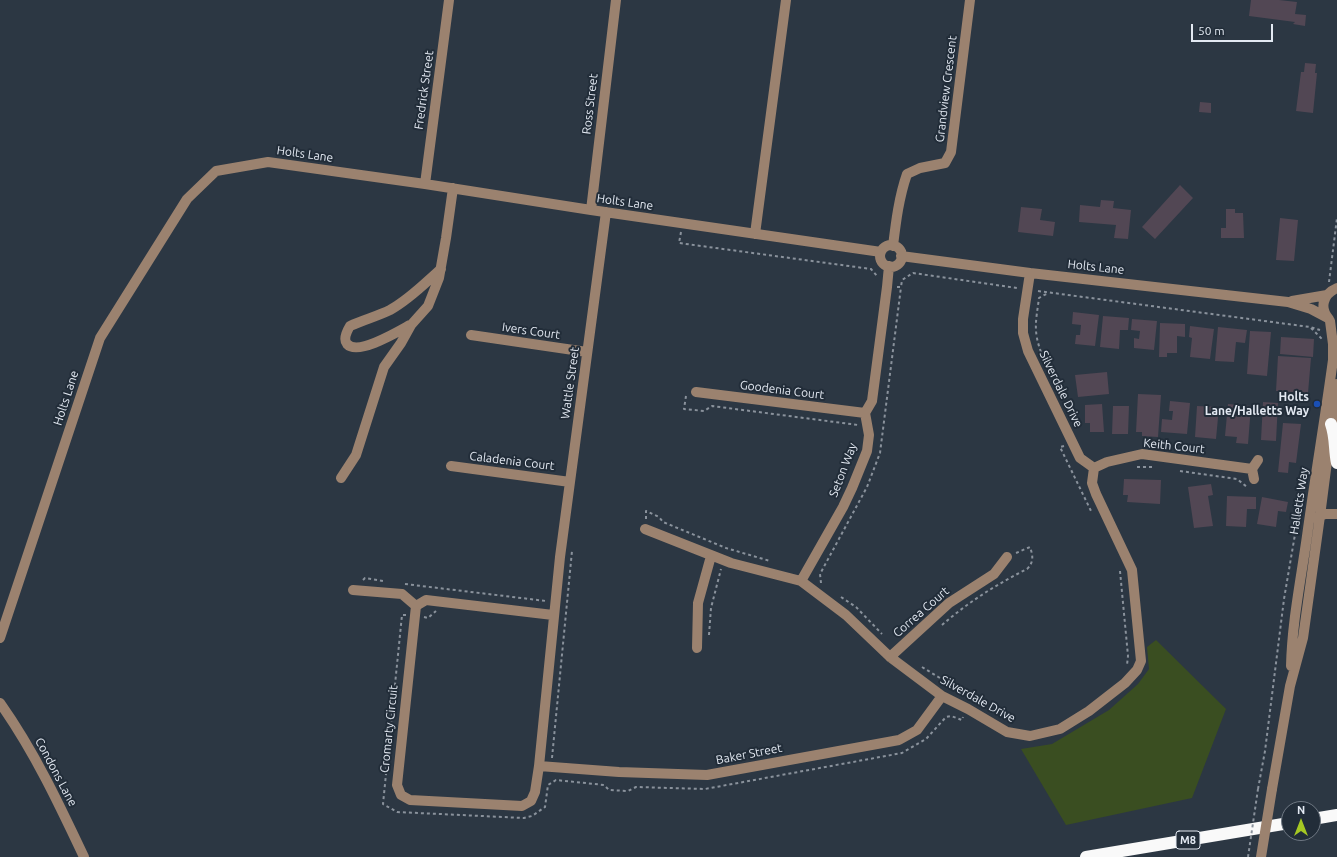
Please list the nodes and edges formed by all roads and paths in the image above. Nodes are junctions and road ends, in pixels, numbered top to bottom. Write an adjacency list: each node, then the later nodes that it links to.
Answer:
1 (449, 0): 5 (street, Fredrick Street)
2 (616, 0): 7 (street, Ross Street)
3 (786, 0): 11 (street)
4 (970, 0): 12 (street, Grandview Crescent)
5 (424, 184): 6 (street, Holts Lane); 64 (street, Holts Lane)
6 (453, 188): 7 (street, Holts Lane); 16 (street)
7 (590, 210): 8 (street, Holts Lane)
8 (606, 212): 10 (street, Holts Lane); 27 (street, Wattle Street)
9 (1337, 218): 19 (path)
10 (682, 224): 11 (street, Holts Lane); 18 (path)
11 (755, 234): 13 (street, Holts Lane)
12 (893, 246): 13 (street); 14 (street)
13 (881, 252): 15 (street)
14 (902, 256): 15 (street); 17 (street, Holts Lane)
15 (889, 266): 18 (street)
16 (441, 268): 25 (street); 25 (street)
17 (1030, 272): 20 (street, Silverdale Drive); 22 (street, Holts Lane)
18 (887, 287): 20 (path); 31 (street)
19 (1333, 288): 22 (street, Holts Lane); 24 (street, Halletts Way)
20 (1027, 289): 21 (path); 38 (street, Silverdale Drive)
21 (1049, 292): 23 (path); 28 (path)
22 (1288, 302): 23 (street, Holts Lane)
23 (1311, 309): 24 (street, Holts Lane)
24 (1332, 321): 46 (street, Halletts Way)
25 (411, 325): 42 (street)
26 (470, 335): 27 (street, Ivers Court)
27 (587, 352): 43 (street, Wattle Street)
28 (1042, 354)
29 (1337, 384): 32 (street, Halletts Way)
30 (696, 392): 31 (street, Goodenia Court); 33 (path)
31 (865, 413): 33 (street, Seton Way)
32 (1331, 424): 35 (highway); 45 (street, Halletts Way)
33 (868, 428): 54 (street, Seton Way)
34 (1258, 460): 41 (street)
35 (1337, 463)
36 (451, 466): 43 (street, Caladenia Court)
37 (1135, 467): 39 (path)
38 (1094, 468): 41 (street, Keith Court); 71 (street, Silverdale Drive)
39 (1158, 468)
40 (1180, 471): 41 (path)
41 (1253, 474)
42 (341, 478)
43 (570, 482): 50 (street, Wattle Street)
44 (1337, 514): 45 (street)
45 (1320, 516): 46 (street); 67 (street, Halletts Way)
46 (1308, 521): 67 (street, Halletts Way)
47 (645, 529): 49 (street, Silverdale Drive)
48 (726, 548): 52 (path)
49 (711, 556): 52 (street, Silverdale Drive); 65 (street)
50 (560, 557): 58 (street, Cromarty Circuit); 60 (path)
51 (1007, 557): 66 (street, Correa Court)
52 (722, 560): 54 (street, Silverdale Drive); 65 (path)
53 (387, 581): 56 (path)
54 (801, 581): 66 (street, Silverdale Drive)
55 (402, 583): 57 (path)
56 (353, 590): 61 (street)
57 (464, 591): 58 (path); 59 (path)
58 (555, 602): 60 (path); 63 (street, Cromarty Circuit)
59 (463, 604): 61 (street); 63 (street)
60 (568, 604): 73 (path)
61 (415, 611): 62 (path); 72 (street, Cromarty Circuit); 74 (path)
62 (436, 611)
63 (553, 615): 72 (street, Cromarty Circuit)
64 (0, 638)
65 (697, 648)
66 (890, 657): 68 (street, Silverdale Drive)
67 (1290, 686): 82 (street, Halletts Way, bridge)
68 (942, 696): 71 (street, Silverdale Drive); 73 (street, Baker Street)
69 (975, 700): 71 (path)
70 (0, 703): 79 (street, Condons Lane)
71 (968, 709): 74 (path)
72 (539, 766): 73 (street, Baker Street)
73 (552, 767): 74 (path)
74 (548, 784)
75 (1258, 789): 81 (path, bridge)
76 (1337, 815): 77 (highway)
77 (1321, 818)
78 (1281, 824): 80 (highway, M8)
79 (84, 857)
80 (1086, 857)
81 (1248, 857)
82 (1261, 857)

